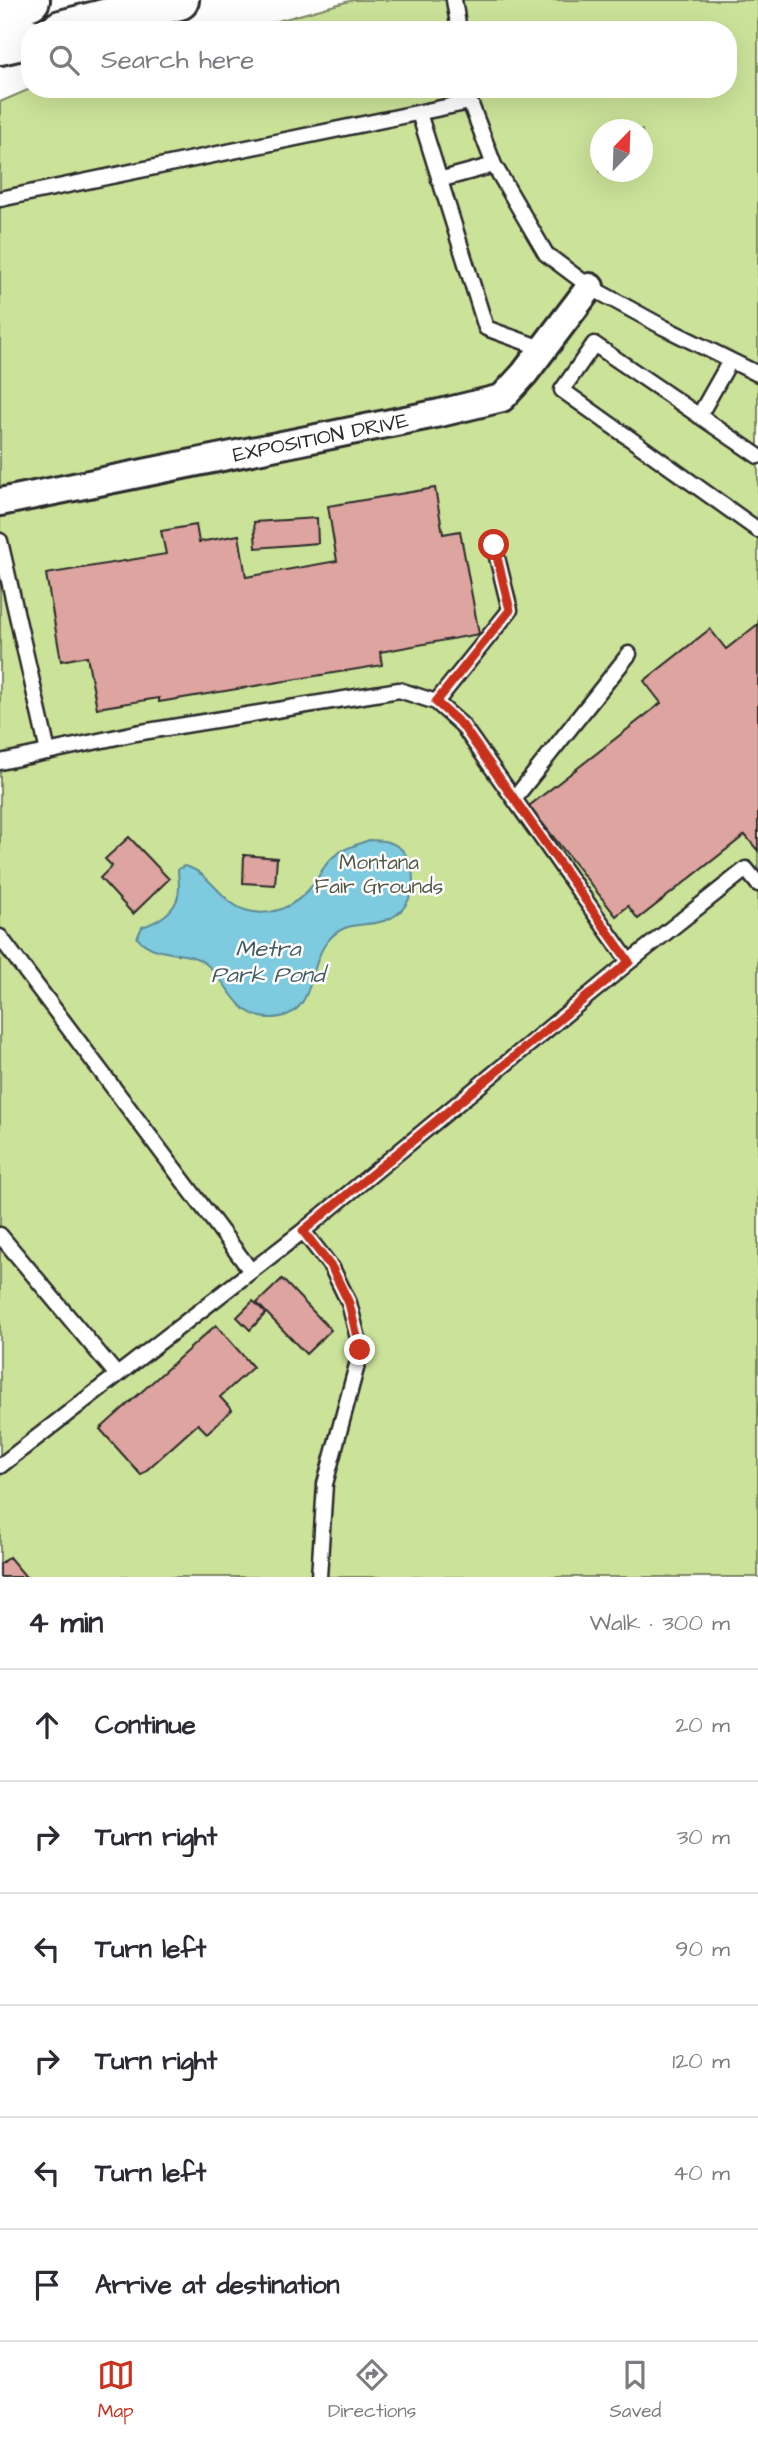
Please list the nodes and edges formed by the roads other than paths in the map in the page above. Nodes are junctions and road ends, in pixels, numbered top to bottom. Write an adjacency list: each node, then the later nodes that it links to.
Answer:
1 (30, 0): 4 (main road)
2 (179, 0): 5 (main road)
3 (454, 0): 6 (lane)
4 (0, 9)
5 (96, 21)
6 (458, 21)
7 (21, 40): 8 (main road)
8 (0, 45)
9 (463, 98): 11 (lane)
10 (470, 98): 12 (lane)
11 (419, 113): 13 (lane); 14 (lane)
12 (494, 165): 13 (lane); 15 (lane)
13 (439, 180): 16 (lane)
14 (0, 199)
15 (590, 287): 16 (street, EXPOSITION DRIVE); 17 (lane)
16 (544, 349): 21 (street, EXPOSITION DRIVE)
17 (730, 361): 18 (lane); 19 (lane)
18 (758, 374)
19 (699, 416): 20 (lane); 22 (lane)
20 (758, 456)
21 (0, 502)
22 (758, 530)
23 (0, 541): 27 (lane)
24 (494, 545): 26 (lane)
25 (629, 654): 29 (lane)
26 (436, 702): 27 (lane); 29 (lane)
27 (48, 752): 28 (lane)
28 (0, 762)
29 (514, 799): 32 (lane)
30 (758, 884): 32 (lane)
31 (0, 937): 35 (lane)
32 (629, 962): 33 (lane)
33 (303, 1231): 35 (lane); 38 (lane)
34 (0, 1235): 36 (lane)
35 (251, 1271): 36 (lane)
36 (117, 1375): 37 (lane)
37 (0, 1466)
38 (319, 1577)

